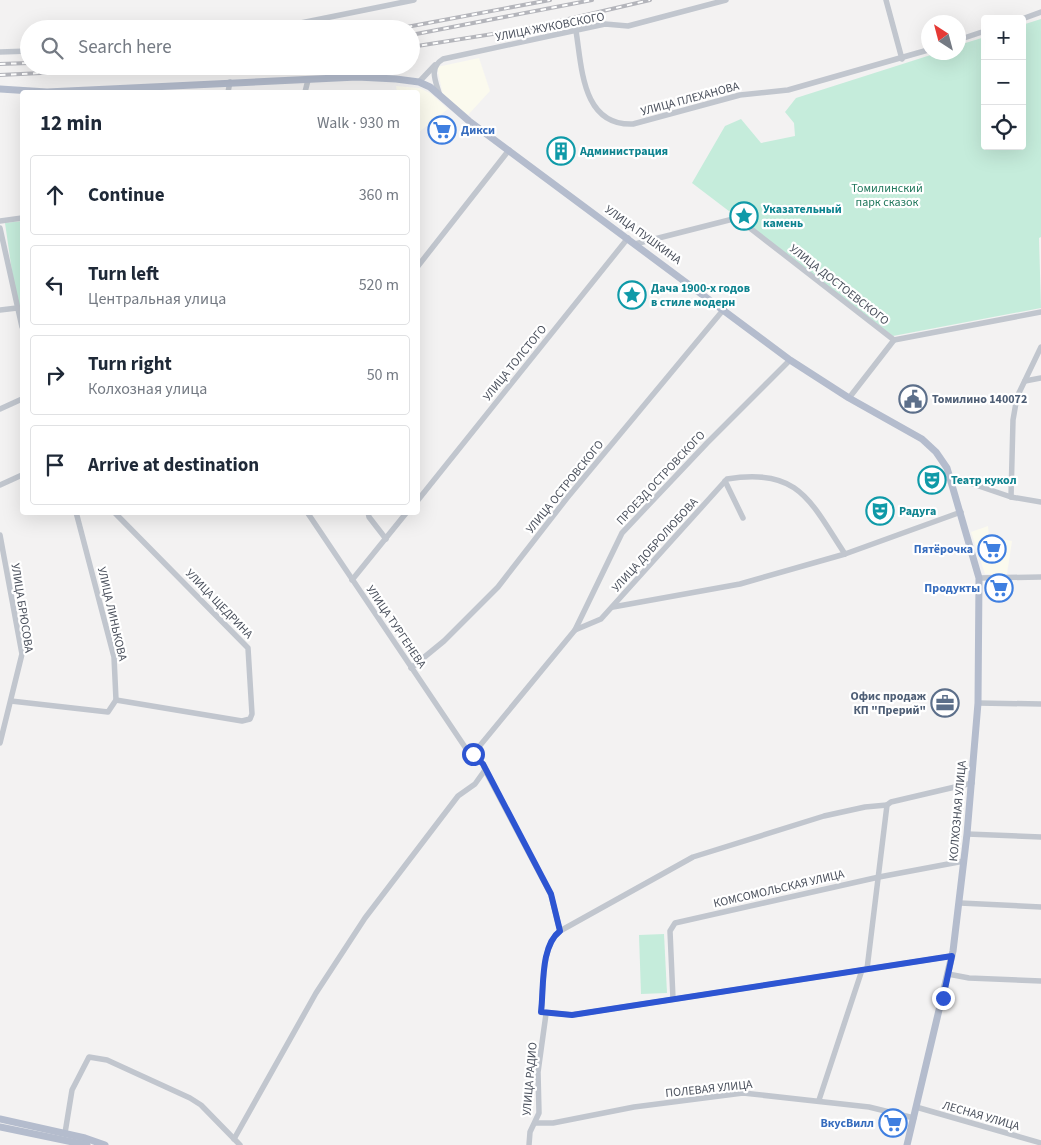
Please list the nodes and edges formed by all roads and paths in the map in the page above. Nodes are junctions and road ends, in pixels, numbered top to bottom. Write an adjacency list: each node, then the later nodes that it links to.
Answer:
1 (414, 0): 4 (street)
2 (726, 0): 8 (street, УЛИЦА ЖУКОВСКОГО)
3 (886, 0): 14 (street)
4 (396, 2): 7 (street)
5 (1041, 12): 6 (street)
6 (1026, 18)
7 (313, 20)
8 (576, 31): 14 (street, УЛИЦА ПЛЕХАНОВА); 15 (street, УЛИЦА ЖУКОВСКОГО)
9 (981, 32): 10 (street)
10 (966, 37)
11 (20, 51): 12 (street)
12 (0, 52)
13 (921, 52): 14 (street, УЛИЦА ПЛЕХАНОВА)
14 (902, 59)
15 (436, 63): 18 (street); 24 (street)
16 (308, 80): 17 (main road); 18 (main road); 23 (street)
17 (230, 82): 21 (main road); 22 (street)
18 (419, 82): 24 (main road, УЛИЦА ПУШКИНА)
19 (0, 89): 20 (main road)
20 (20, 90)
21 (84, 90)
22 (228, 90)
23 (306, 90)
24 (441, 97): 25 (main road, УЛИЦА ПУШКИНА)
25 (510, 150): 30 (main road, УЛИЦА ПУШКИНА); 32 (street)
26 (20, 218): 27 (street)
27 (0, 221)
28 (0, 228): 29 (street)
29 (1, 238): 33 (street)
30 (628, 238): 31 (main road, УЛИЦА ПУШКИНА); 51 (street, УЛИЦА ТОЛСТОГО)
31 (635, 244): 34 (main road, УЛИЦА ПУШКИНА); 38 (street, УЛИЦА ДОСТОЕВСКОГО)
32 (420, 263)
33 (17, 308): 35 (street); 37 (street)
34 (724, 309): 40 (main road, УЛИЦА ПУШКИНА); 68 (street, УЛИЦА ОСТРОВСКОГО)
35 (0, 310)
36 (1041, 312): 38 (street, УЛИЦА ДОСТОЕВСКОГО)
37 (20, 319)
38 (894, 340): 43 (street)
39 (1041, 347): 42 (street)
40 (790, 360): 43 (main road, УЛИЦА ПУШКИНА); 67 (street, ПРОЕЗД ОСТРОВСКОГО)
41 (1041, 378): 42 (street)
42 (1025, 381): 50 (street)
43 (849, 398): 47 (main road, УЛИЦА ПУШКИНА)
44 (20, 400): 45 (street)
45 (0, 408)
46 (20, 476): 49 (street)
47 (952, 478): 50 (street); 53 (main road, КОЛХОЗНАЯ УЛИЦА)
48 (725, 481): 59 (street); 62 (street); 66 (street, УЛИЦА ДОБРОЛЮБОВА)
49 (0, 485)
50 (1010, 497): 52 (street)
51 (420, 498)
52 (1041, 502)
53 (961, 512): 62 (street, УЛИЦА ДОБРОЛЮБОВА); 64 (main road, КОЛХОЗНАЯ УЛИЦА)
54 (77, 515): 70 (street, УЛИЦА ЛИНЬКОВА)
55 (117, 515): 70 (street, УЛИЦА ЩЕДРИНА)
56 (309, 515): 65 (street, УЛИЦА ТУРГЕНЕВА)
57 (369, 515): 61 (street)
58 (405, 515): 61 (street)
59 (743, 518)
60 (0, 535): 69 (street, УЛИЦА БРЮСОВА)
61 (386, 539): 65 (street)
62 (845, 554): 66 (street, УЛИЦА ДОБРОЛЮБОВА)
63 (1041, 577): 64 (street)
64 (979, 578): 71 (main road, КОЛХОЗНАЯ УЛИЦА)
65 (352, 580): 68 (street, УЛИЦА ТУРГЕНЕВА)
66 (613, 607): 67 (street)
67 (575, 630): 74 (street)
68 (411, 668): 74 (street, УЛИЦА ТУРГЕНЕВА)
69 (12, 700): 70 (street); 73 (street, УЛИЦА БРЮСОВА)
70 (116, 700)
71 (978, 704): 72 (street); 76 (main road, КОЛХОЗНАЯ УЛИЦА)
72 (1041, 704)
73 (0, 743)
74 (471, 753): 75 (street, УЛИЦА ТУРГЕНЕВА)
75 (485, 770): 84 (street, УЛИЦА ТУРГЕНЕВА); 98 (street)
76 (972, 783): 77 (street); 78 (main road, КОЛХОЗНАЯ УЛИЦА)
77 (887, 805): 81 (street); 84 (street)
78 (967, 834): 79 (street); 80 (main road, КОЛХОЗНАЯ УЛИЦА)
79 (1041, 837)
80 (964, 860): 81 (street, КОМСОМОЛЬСКАЯ УЛИЦА); 82 (main road, КОЛХОЗНАЯ УЛИЦА)
81 (879, 877): 86 (street); 89 (street, КОМСОМОЛЬСКАЯ УЛИЦА)
82 (960, 903): 83 (street); 85 (main road, КОЛХОЗНАЯ УЛИЦА)
83 (1041, 907)
84 (560, 931): 90 (street, УЛИЦА РАДИО)
85 (952, 956): 86 (street); 87 (main road, КОЛХОЗНАЯ УЛИЦА)
86 (865, 969): 89 (street); 91 (street)
87 (948, 974): 88 (street); 92 (main road, КОЛХОЗНАЯ УЛИЦА)
88 (1041, 981)
89 (673, 999): 90 (street)
90 (543, 1013): 95 (street, УЛИЦА РАДИО)
91 (819, 1100): 93 (street, ПОЛЕВАЯ УЛИЦА); 95 (street, ПОЛЕВАЯ УЛИЦА)
92 (916, 1107): 93 (main road, КОЛХОЗНАЯ УЛИЦА); 99 (street, ЛЕСНАЯ УЛИЦА)
93 (914, 1118): 105 (main road, КОЛХОЗНАЯ УЛИЦА)
94 (0, 1119): 97 (main road)
95 (536, 1123): 104 (street, УЛИЦА РАДИО)
96 (0, 1127): 101 (main road)
97 (65, 1133): 98 (street); 102 (main road)
98 (234, 1139): 103 (street)
99 (1032, 1143): 100 (street, ЛЕСНАЯ УЛИЦА)
100 (1041, 1143)
101 (87, 1145)
102 (105, 1145)
103 (240, 1145)
104 (529, 1145)
105 (907, 1145)

